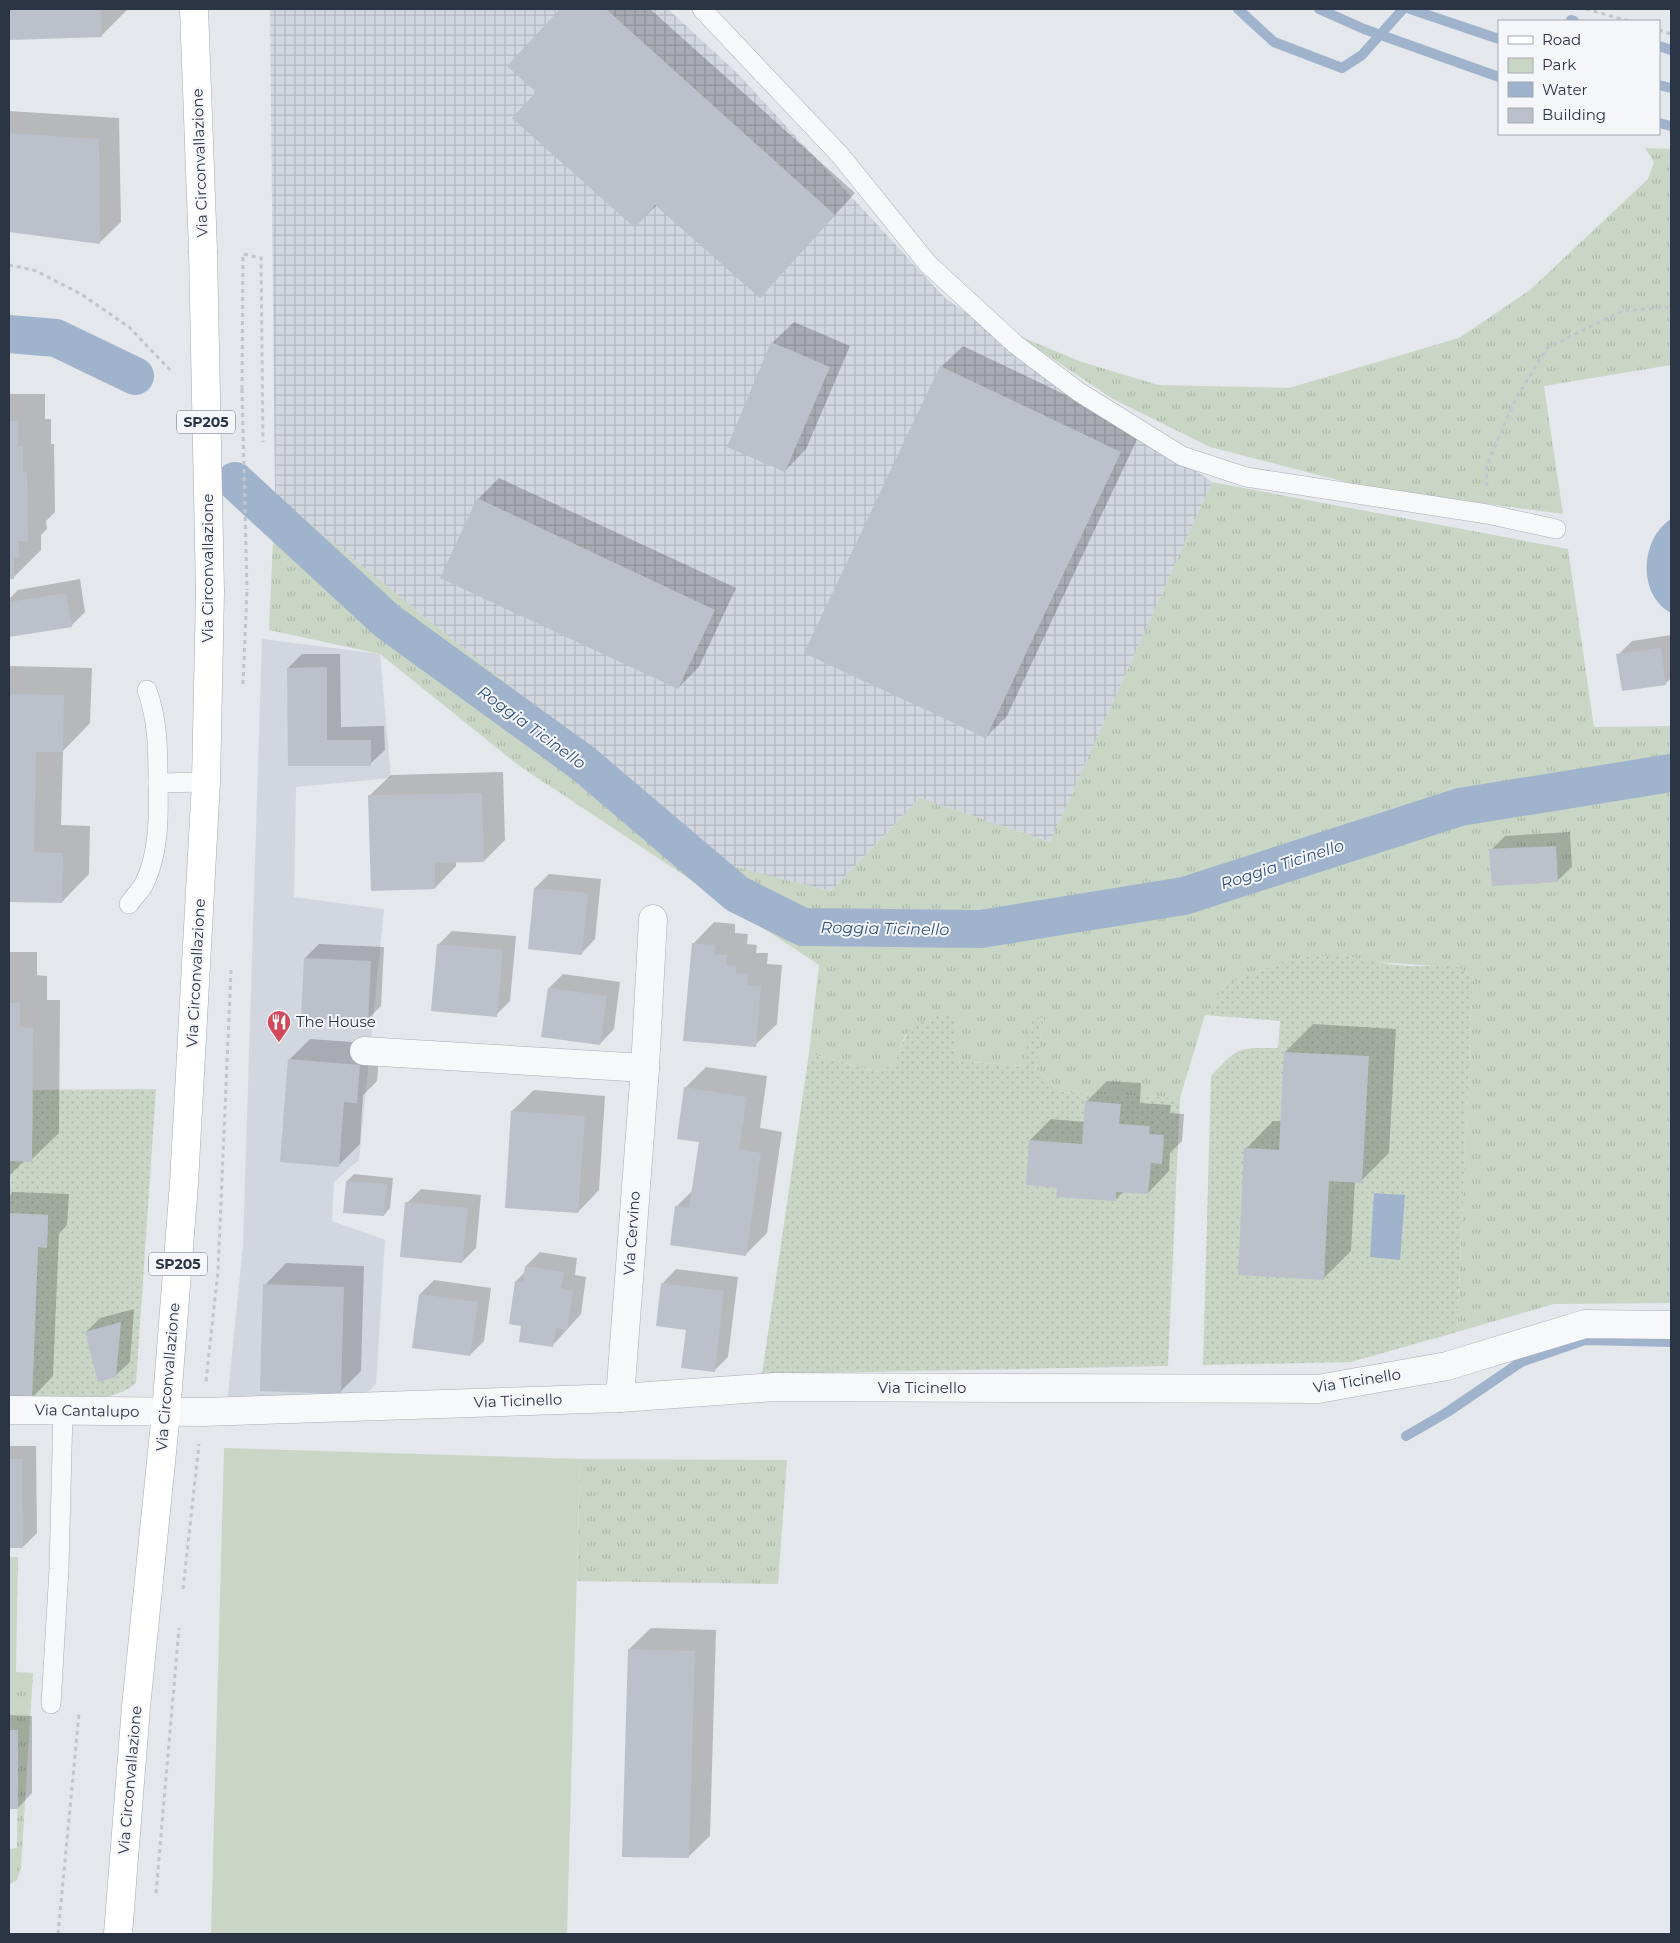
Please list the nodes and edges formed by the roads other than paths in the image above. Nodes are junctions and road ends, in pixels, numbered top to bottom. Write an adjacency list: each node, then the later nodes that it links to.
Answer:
1 (194, 9): 5 (main road, Via Circonvallazione / SP205, bridge)
2 (702, 9): 3 (lane)
3 (1556, 529)
4 (146, 690): 6 (lane)
5 (206, 782): 6 (lane); 15 (main road, Via Circonvallazione / SP205)
6 (158, 783): 7 (lane)
7 (129, 904)
8 (653, 919): 10 (street, Via Cervino)
9 (364, 1051): 10 (street)
10 (645, 1068): 12 (street, Via Cervino)
11 (1671, 1325): 12 (street, Via Ticinello)
12 (620, 1398): 15 (street, Via Ticinello)
13 (9, 1410): 14 (street, Via Cantalupo)
14 (63, 1411): 15 (street, Via Cantalupo); 16 (lane)
15 (166, 1413): 17 (main road, Via Circonvallazione / SP205)
16 (51, 1704)
17 (118, 1934)

